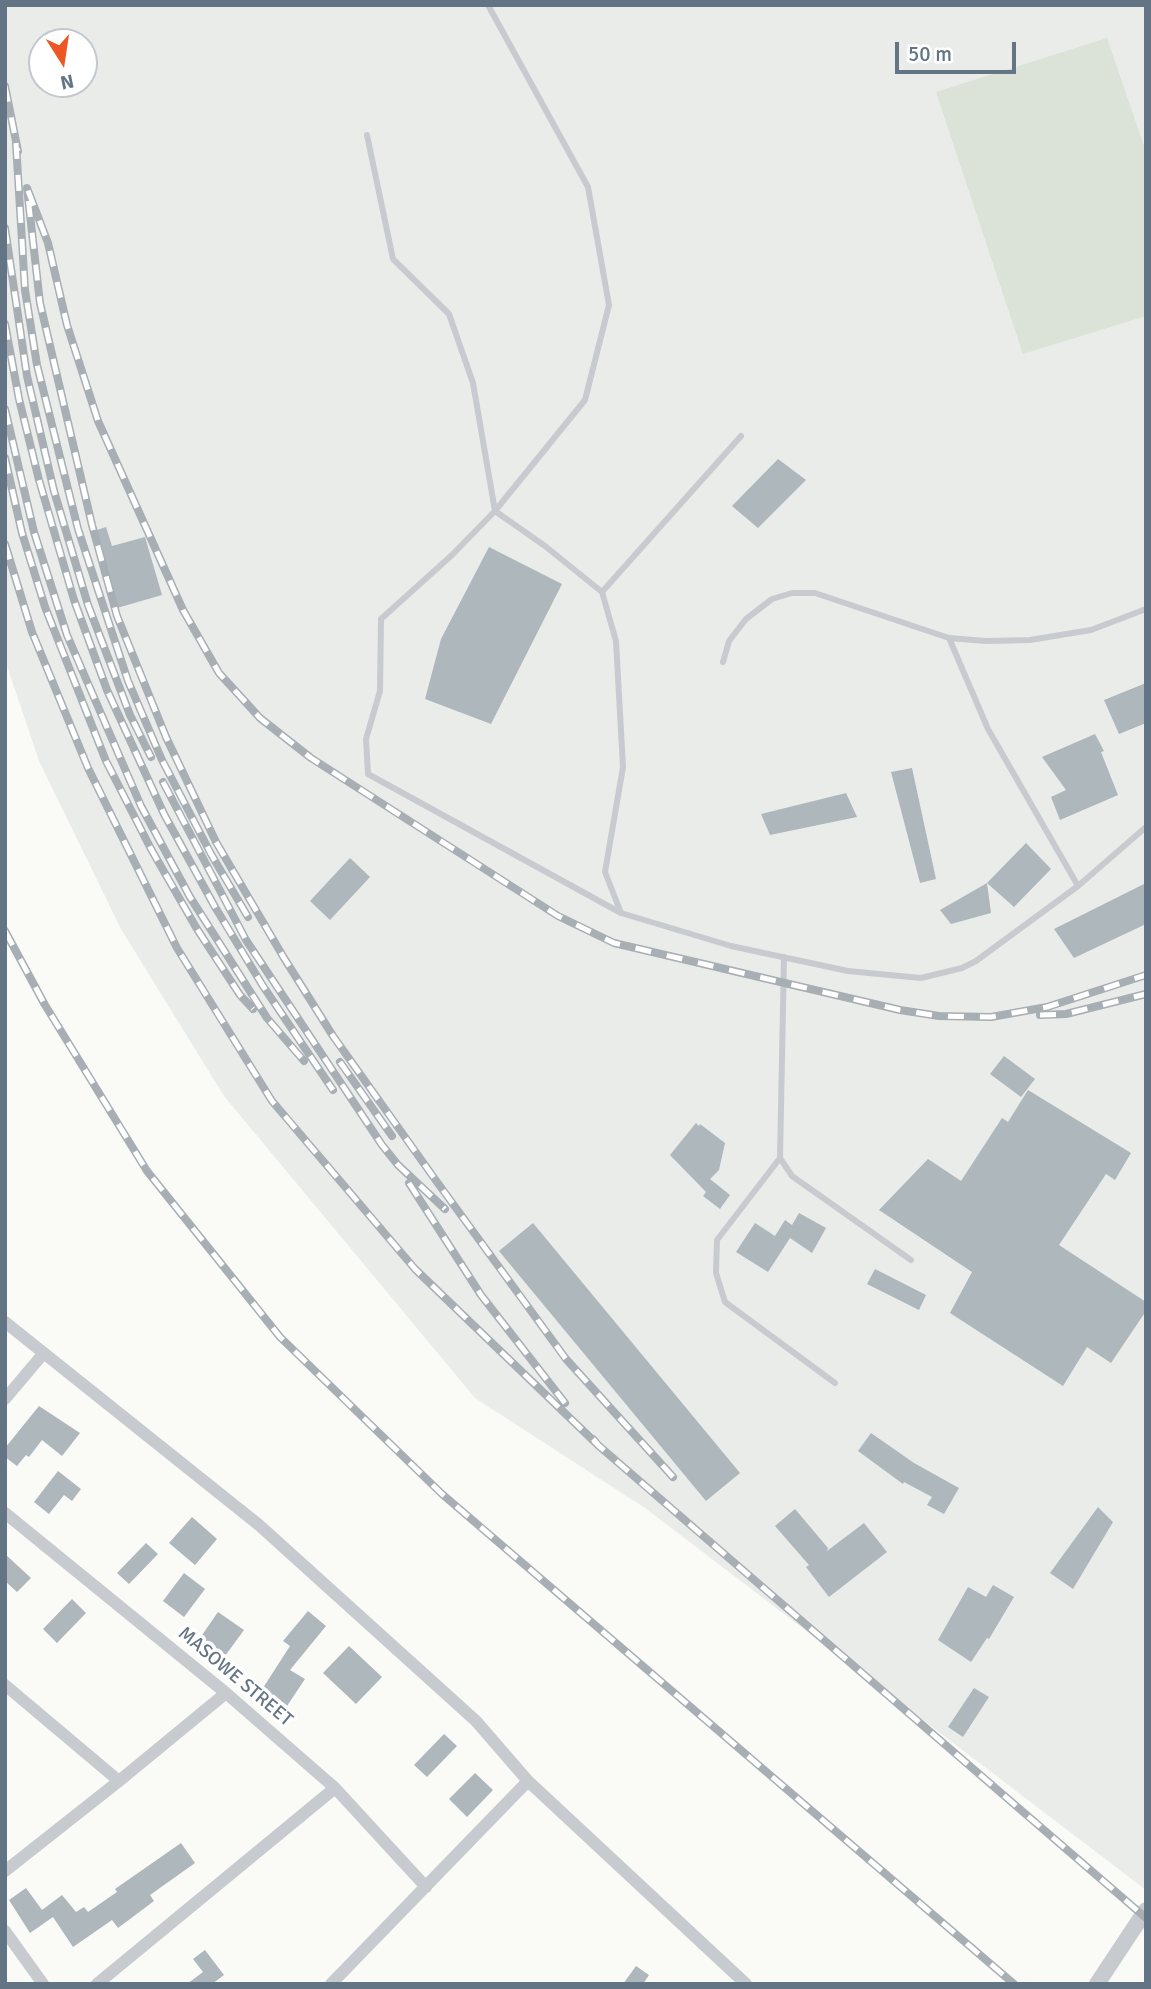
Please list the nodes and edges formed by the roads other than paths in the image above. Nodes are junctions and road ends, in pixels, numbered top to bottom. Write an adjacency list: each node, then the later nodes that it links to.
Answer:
1 (488, 5): 4 (lane)
2 (367, 135): 4 (lane)
3 (741, 436): 5 (lane)
4 (495, 511): 5 (lane); 11 (lane)
5 (602, 592): 11 (lane)
6 (1146, 610): 7 (lane)
7 (949, 638): 8 (lane); 10 (lane)
8 (723, 662)
9 (1146, 827): 10 (lane)
10 (1078, 886): 12 (lane)
11 (621, 913): 12 (lane)
12 (784, 957): 13 (lane)
13 (780, 1158): 14 (lane); 17 (lane)
14 (912, 1260)
15 (5, 1322): 16 (street)
16 (43, 1353): 18 (street); 23 (street)
17 (835, 1383)
18 (5, 1399)
19 (5, 1513): 21 (street, MASOWE STREET)
20 (5, 1685): 22 (street)
21 (226, 1693): 22 (street); 24 (street, MASOWE STREET)
22 (119, 1781): 25 (street)
23 (528, 1781): 26 (street); 32 (street)
24 (334, 1788): 26 (street, MASOWE STREET); 30 (street)
25 (5, 1871)
26 (426, 1887): 31 (street)
27 (1146, 1910): 33 (street)
28 (5, 1931): 29 (street)
29 (43, 1984)
30 (97, 1984)
31 (331, 1984)
32 (746, 1984)
33 (1097, 1984)

